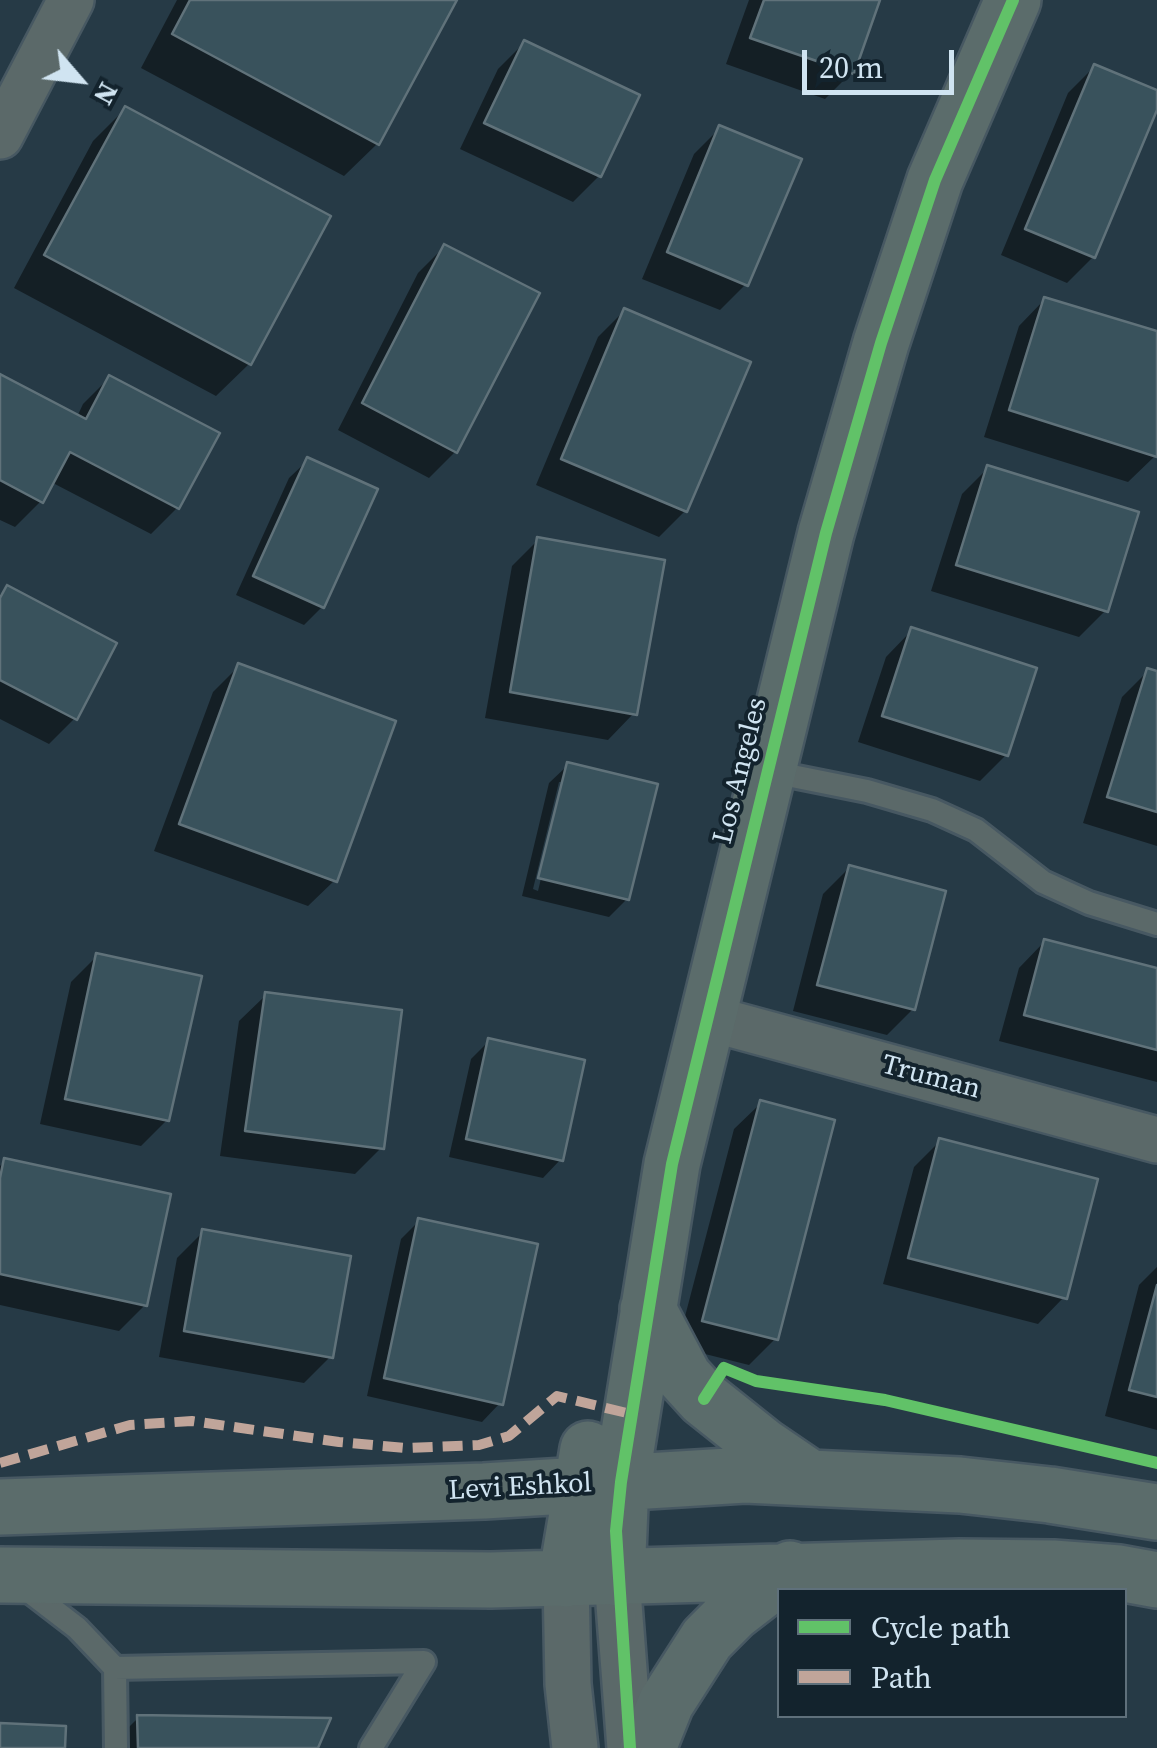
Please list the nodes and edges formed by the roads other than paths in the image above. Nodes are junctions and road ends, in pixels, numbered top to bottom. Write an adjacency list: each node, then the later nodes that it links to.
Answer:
1 (71, 0): 3 (street)
2 (1013, 0): 4 (main road, Los Angeles)
3 (0, 136)
4 (767, 771): 5 (lane); 6 (main road, Los Angeles)
5 (1157, 924)
6 (705, 1017): 7 (street, Truman); 8 (main road, Los Angeles)
7 (1157, 1140)
8 (672, 1164): 9 (main road, Los Angeles); 11 (main road, Los Angeles)
9 (648, 1309): 10 (main road); 11 (main road, Los Angeles)
10 (807, 1476): 11 (main road, Levi Eshkol); 13 (main road, Levi Eshkol)
11 (600, 1483): 12 (main road, Levi Eshkol); 16 (main road)
12 (0, 1507)
13 (1157, 1512)
14 (790, 1569): 16 (main road); 17 (main road); 23 (main road)
15 (3, 1575): 16 (main road); 18 (lane)
16 (592, 1578): 21 (street); 22 (street)
17 (1157, 1580)
18 (116, 1668): 19 (lane); 20 (lane)
19 (116, 1748)
20 (371, 1748)
21 (574, 1748)
22 (630, 1748)
23 (648, 1748)

